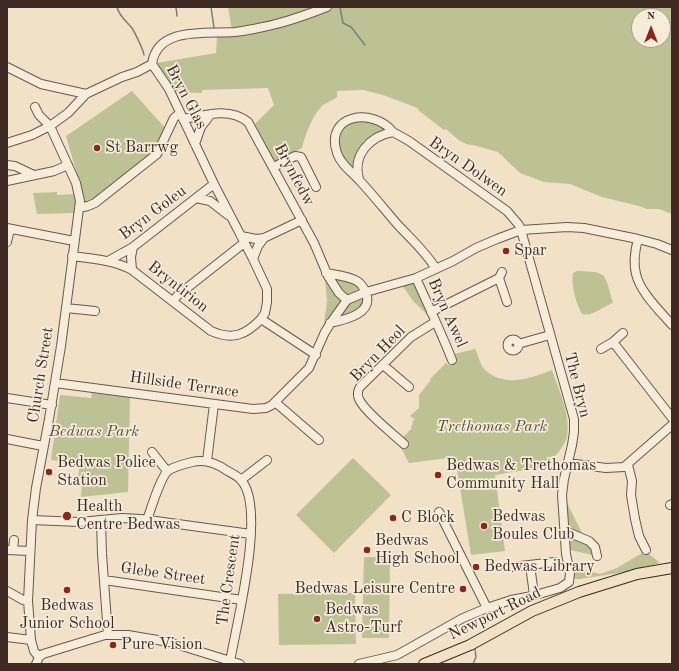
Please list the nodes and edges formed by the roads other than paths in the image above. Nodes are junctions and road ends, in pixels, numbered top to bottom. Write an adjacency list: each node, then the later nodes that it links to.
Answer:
1 (328, 7): 2 (street)
2 (152, 64): 4 (street); 7 (street, Bryn Glas)
3 (7, 67): 4 (street)
4 (86, 94): 8 (street)
5 (34, 107): 8 (street, Church Street)
6 (211, 114): 7 (street, Brynfedw); 11 (street, Bryn Glas); 14 (street, Brynfedw)
7 (181, 116): 11 (street, Bryn Glas); 21 (street)
8 (51, 129): 10 (street); 13 (street, Church Street)
9 (393, 132): 16 (street); 16 (street, Bryn Dolwen); 25 (street, Bryn Dolwen)
10 (7, 144)
11 (195, 144): 18 (street, Bryn Glas)
12 (7, 165): 15 (street)
13 (68, 165): 15 (street); 21 (street, Church Street)
14 (274, 168): 19 (street); 23 (street, Brynfedw)
15 (34, 175): 17 (street)
16 (359, 179): 37 (street, Bryn Dolwen)
17 (7, 181)
18 (214, 184): 20 (street, Bryn Goleu); 22 (street, Bryn Glas)
19 (314, 186)
20 (196, 198): 22 (street, Bryn Glas); 32 (street, Bryn Goleu)
21 (79, 208): 29 (street, Church Street)
22 (231, 217): 26 (street, Bryn Glas)
23 (302, 220): 27 (street); 39 (street, Brynfedw)
24 (8, 228): 29 (street); 30 (street)
25 (521, 230): 28 (street); 37 (street); 53 (street, The Bryn)
26 (241, 236): 27 (street); 31 (street, Bryn Glas)
27 (264, 238): 35 (street)
28 (638, 239): 33 (street); 51 (street)
29 (74, 241): 34 (street, Church Street)
30 (7, 242)
31 (244, 243): 35 (street, Bryn Glas); 43 (street)
32 (133, 247): 36 (street, Bryn Goleu); 38 (street)
33 (672, 250)
34 (72, 256): 36 (street, Bryntirion); 45 (street, Church Street)
35 (253, 259): 48 (street, Bryn Glas)
36 (108, 261): 38 (street, Bryntirion)
37 (436, 269): 40 (street)
38 (132, 270): 43 (street, Bryntirion)
39 (326, 273): 41 (street); 42 (street, Brynfedw)
40 (416, 278): 41 (street); 47 (street, Bryn Awel)
41 (366, 292): 42 (street); 50 (street)
42 (348, 300): 50 (street)
43 (173, 301): 48 (street, Bryntirion)
44 (507, 302): 47 (street)
45 (66, 308): 46 (street); 60 (street, Church Street)
46 (95, 311)
47 (431, 312): 49 (street, Bryn Awel)
48 (261, 319): 57 (street)
49 (435, 322): 58 (street, Bryn Awel); 59 (street, Bryn Heol)
50 (330, 323): 57 (street)
51 (672, 325)
52 (623, 333): 54 (street)
53 (550, 335): 55 (street); 75 (street, The Bryn)
54 (613, 342): 56 (street); 66 (street)
55 (518, 344)
56 (601, 349)
57 (316, 355): 63 (street, Hillside Terrace)
58 (452, 360)
59 (383, 365): 61 (street); 70 (street, Bryn Heol)
60 (55, 383): 64 (street, Hillside Terrace); 65 (street, Church Street)
61 (409, 387)
62 (7, 398): 65 (street)
63 (275, 402): 64 (street, Hillside Terrace); 69 (street)
64 (214, 404): 74 (street)
65 (52, 405): 71 (street, Church Street)
66 (672, 418)
67 (672, 425): 76 (street)
68 (7, 439): 71 (street)
69 (319, 440)
70 (404, 444)
71 (44, 446): 80 (street, Church Street)
72 (152, 452): 77 (street)
73 (267, 460): 78 (street)
74 (207, 461): 77 (street); 78 (street)
75 (568, 463): 76 (street); 83 (street, The Bryn)
76 (628, 465): 87 (street)
77 (167, 471): 82 (street)
78 (241, 480): 84 (street, The Crescent)
79 (439, 512): 100 (street)
80 (32, 520): 81 (street); 88 (street, Church Street)
81 (101, 520): 82 (street); 95 (street)
82 (148, 520): 84 (street)
83 (564, 531): 89 (street); 94 (street, The Bryn)
84 (251, 534): 99 (street, The Crescent)
85 (14, 540): 86 (street)
86 (10, 550): 88 (street)
87 (646, 550)
88 (30, 551): 98 (street, Church Street)
89 (597, 556)
90 (555, 562): 91 (street)
91 (530, 565): 92 (street); 97 (street)
92 (512, 567)
93 (672, 568): 108 (main road, Newport Road)
94 (570, 573): 97 (street, Newport Road)
95 (104, 580): 99 (street, Glebe Street); 101 (street)
96 (7, 591): 98 (street)
97 (534, 595): 100 (street, Newport Road)
98 (28, 600): 103 (street, Church Street)
99 (242, 600): 105 (street, The Crescent)
100 (487, 608): 107 (street, Newport Road)
101 (108, 635): 104 (street); 105 (street)
102 (7, 637): 103 (street)
103 (31, 640): 104 (street, Church Street)
104 (37, 661)
105 (230, 662): 106 (street)
106 (240, 664)
107 (359, 664)
108 (424, 664)

